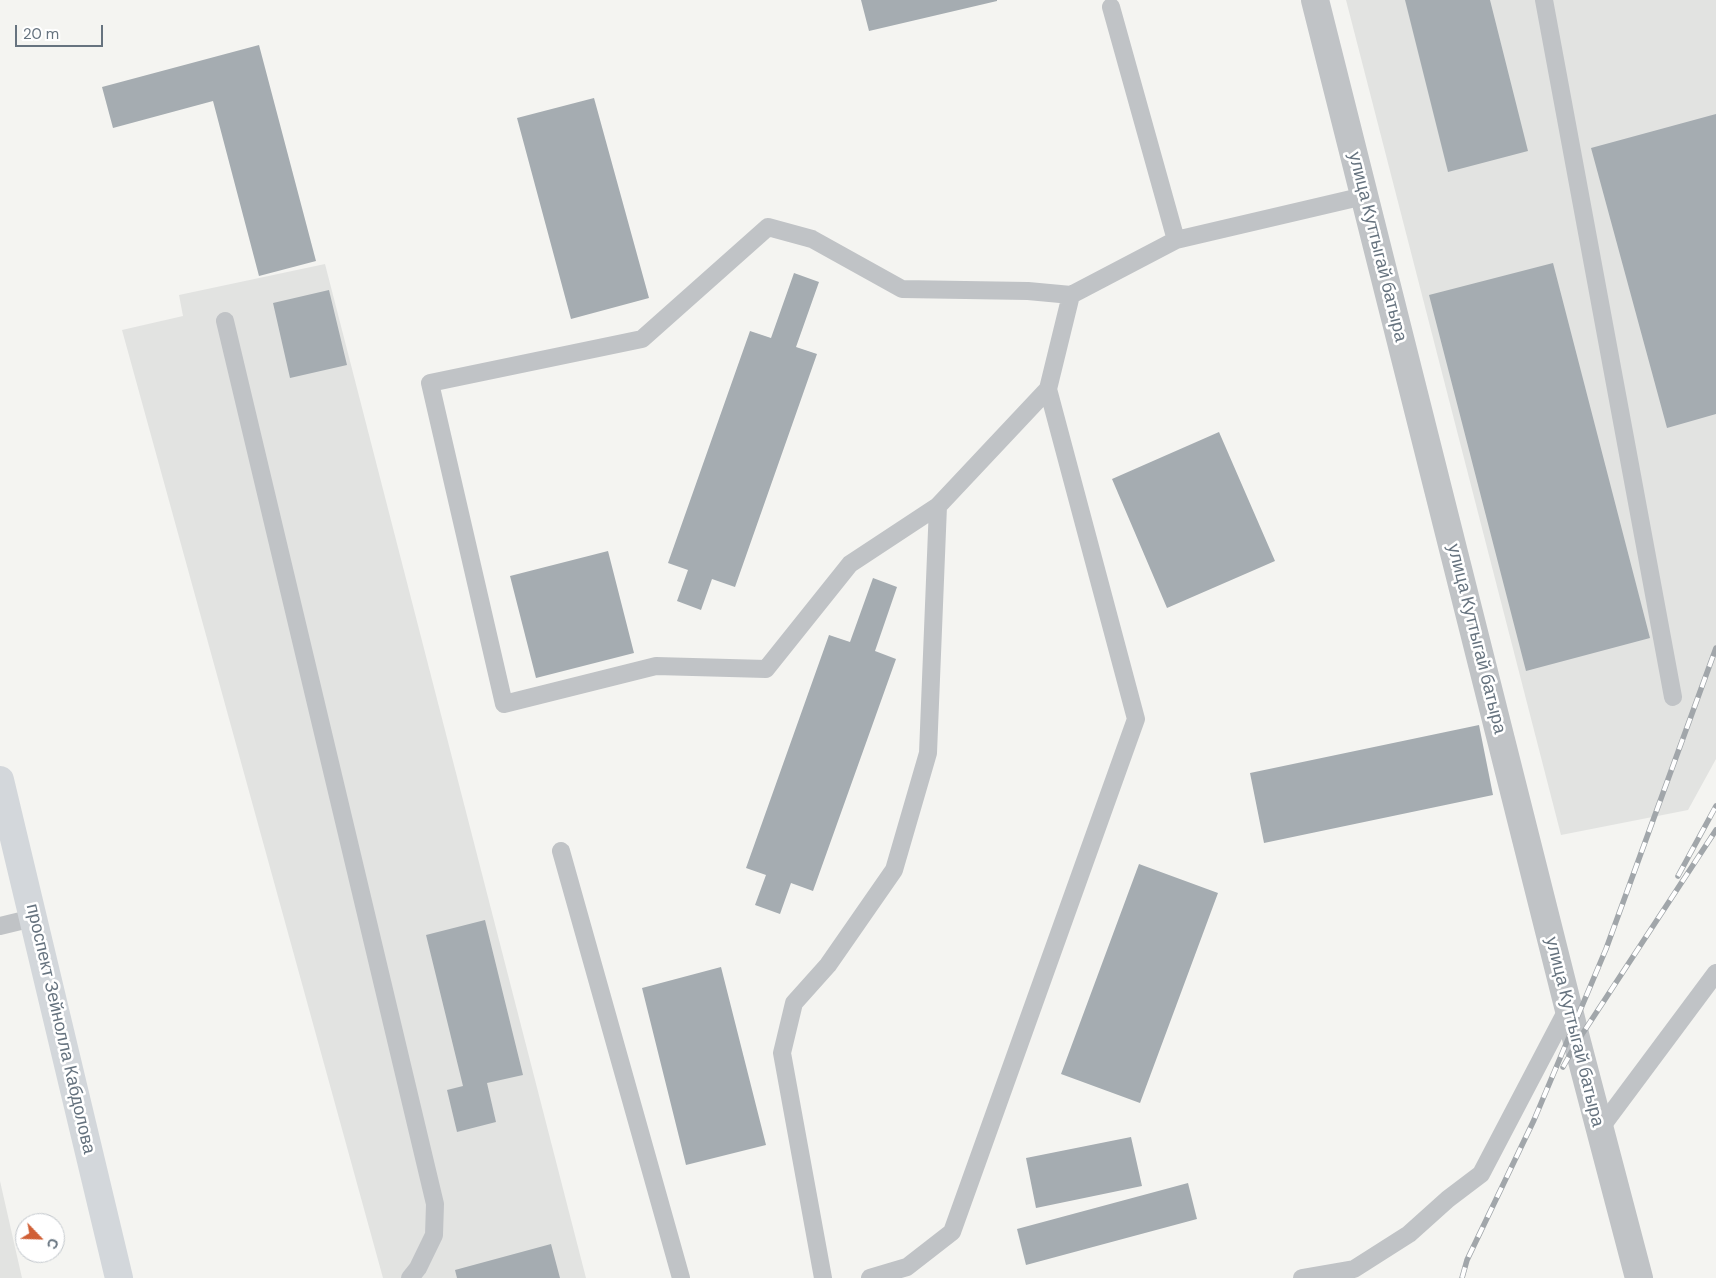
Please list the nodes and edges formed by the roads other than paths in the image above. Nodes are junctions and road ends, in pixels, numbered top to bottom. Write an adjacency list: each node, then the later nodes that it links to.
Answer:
1 (1315, 0): 4 (street, улица Куттыгай батыра)
2 (1544, 0): 10 (lane)
3 (1111, 7): 5 (lane)
4 (1364, 196): 5 (lane); 16 (street, улица Куттыгай батыра)
5 (1176, 240): 6 (lane)
6 (1072, 295): 8 (lane); 9 (lane)
7 (225, 322): 19 (lane)
8 (1048, 389): 9 (lane); 22 (lane)
9 (938, 506): 21 (lane)
10 (1673, 697)
11 (0, 780): 13 (main road, проспект Зейнолла Кабдолова)
12 (561, 851): 20 (lane)
13 (33, 918): 14 (lane); 18 (main road, проспект Зейнолла Кабдолова)
14 (0, 926)
15 (1716, 973): 17 (lane)
16 (1568, 1008): 17 (street, улица Куттыгай батыра); 23 (lane)
17 (1599, 1130): 24 (street, улица Куттыгай батыра)
18 (119, 1278)
19 (410, 1278)
20 (681, 1278)
21 (823, 1278)
22 (870, 1278)
23 (1302, 1278)
24 (1639, 1278)

